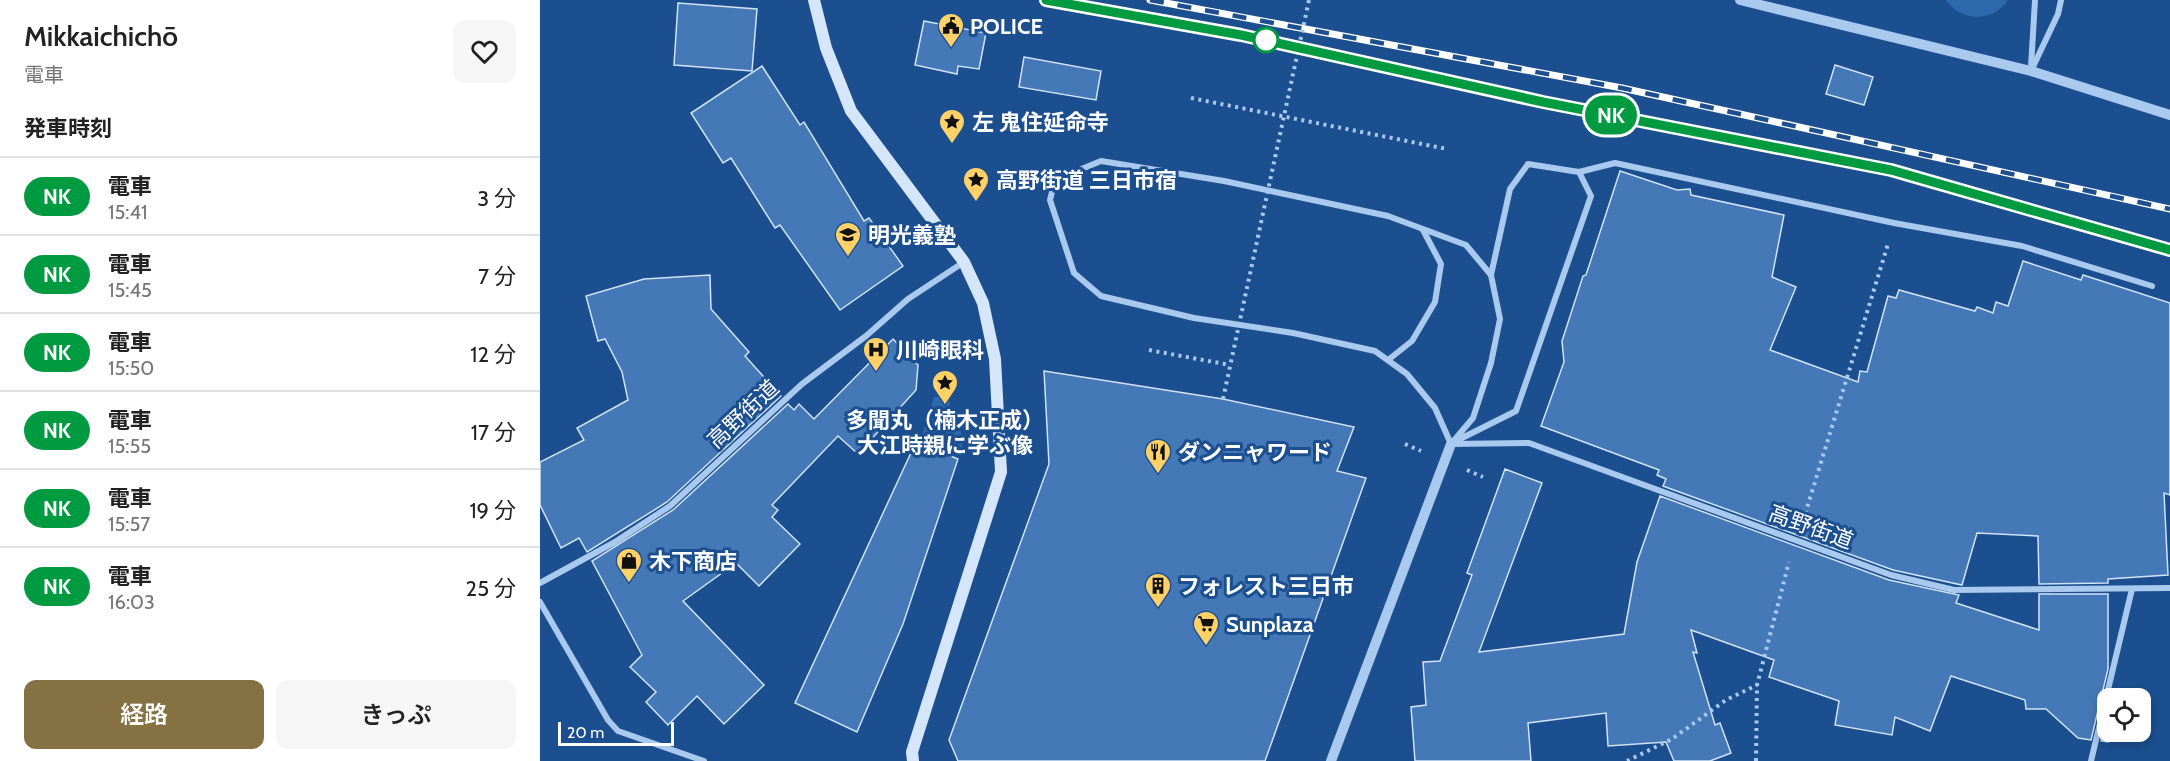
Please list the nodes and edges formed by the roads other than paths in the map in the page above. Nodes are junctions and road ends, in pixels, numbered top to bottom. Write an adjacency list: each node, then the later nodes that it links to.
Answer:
1 (814, 0): 9 (main road)
2 (1740, 0): 5 (street)
3 (2035, 0): 5 (street)
4 (2061, 0): 5 (street)
5 (2031, 71): 6 (street)
6 (2170, 114)
7 (1579, 172): 10 (street); 11 (street); 13 (street)
8 (1422, 229): 10 (street); 12 (street); 12 (street)
9 (964, 262): 14 (street, 高野街道); 19 (main road)
10 (1491, 275): 13 (street)
11 (2152, 286)
12 (1388, 360): 13 (street)
13 (1451, 444): 16 (street, 高野街道); 20 (street)
14 (540, 583)
15 (2170, 588): 16 (street, 高野街道)
16 (2132, 589): 21 (street)
17 (540, 602): 18 (street)
18 (704, 761)
19 (913, 761)
20 (1331, 761)
21 (2091, 761)

